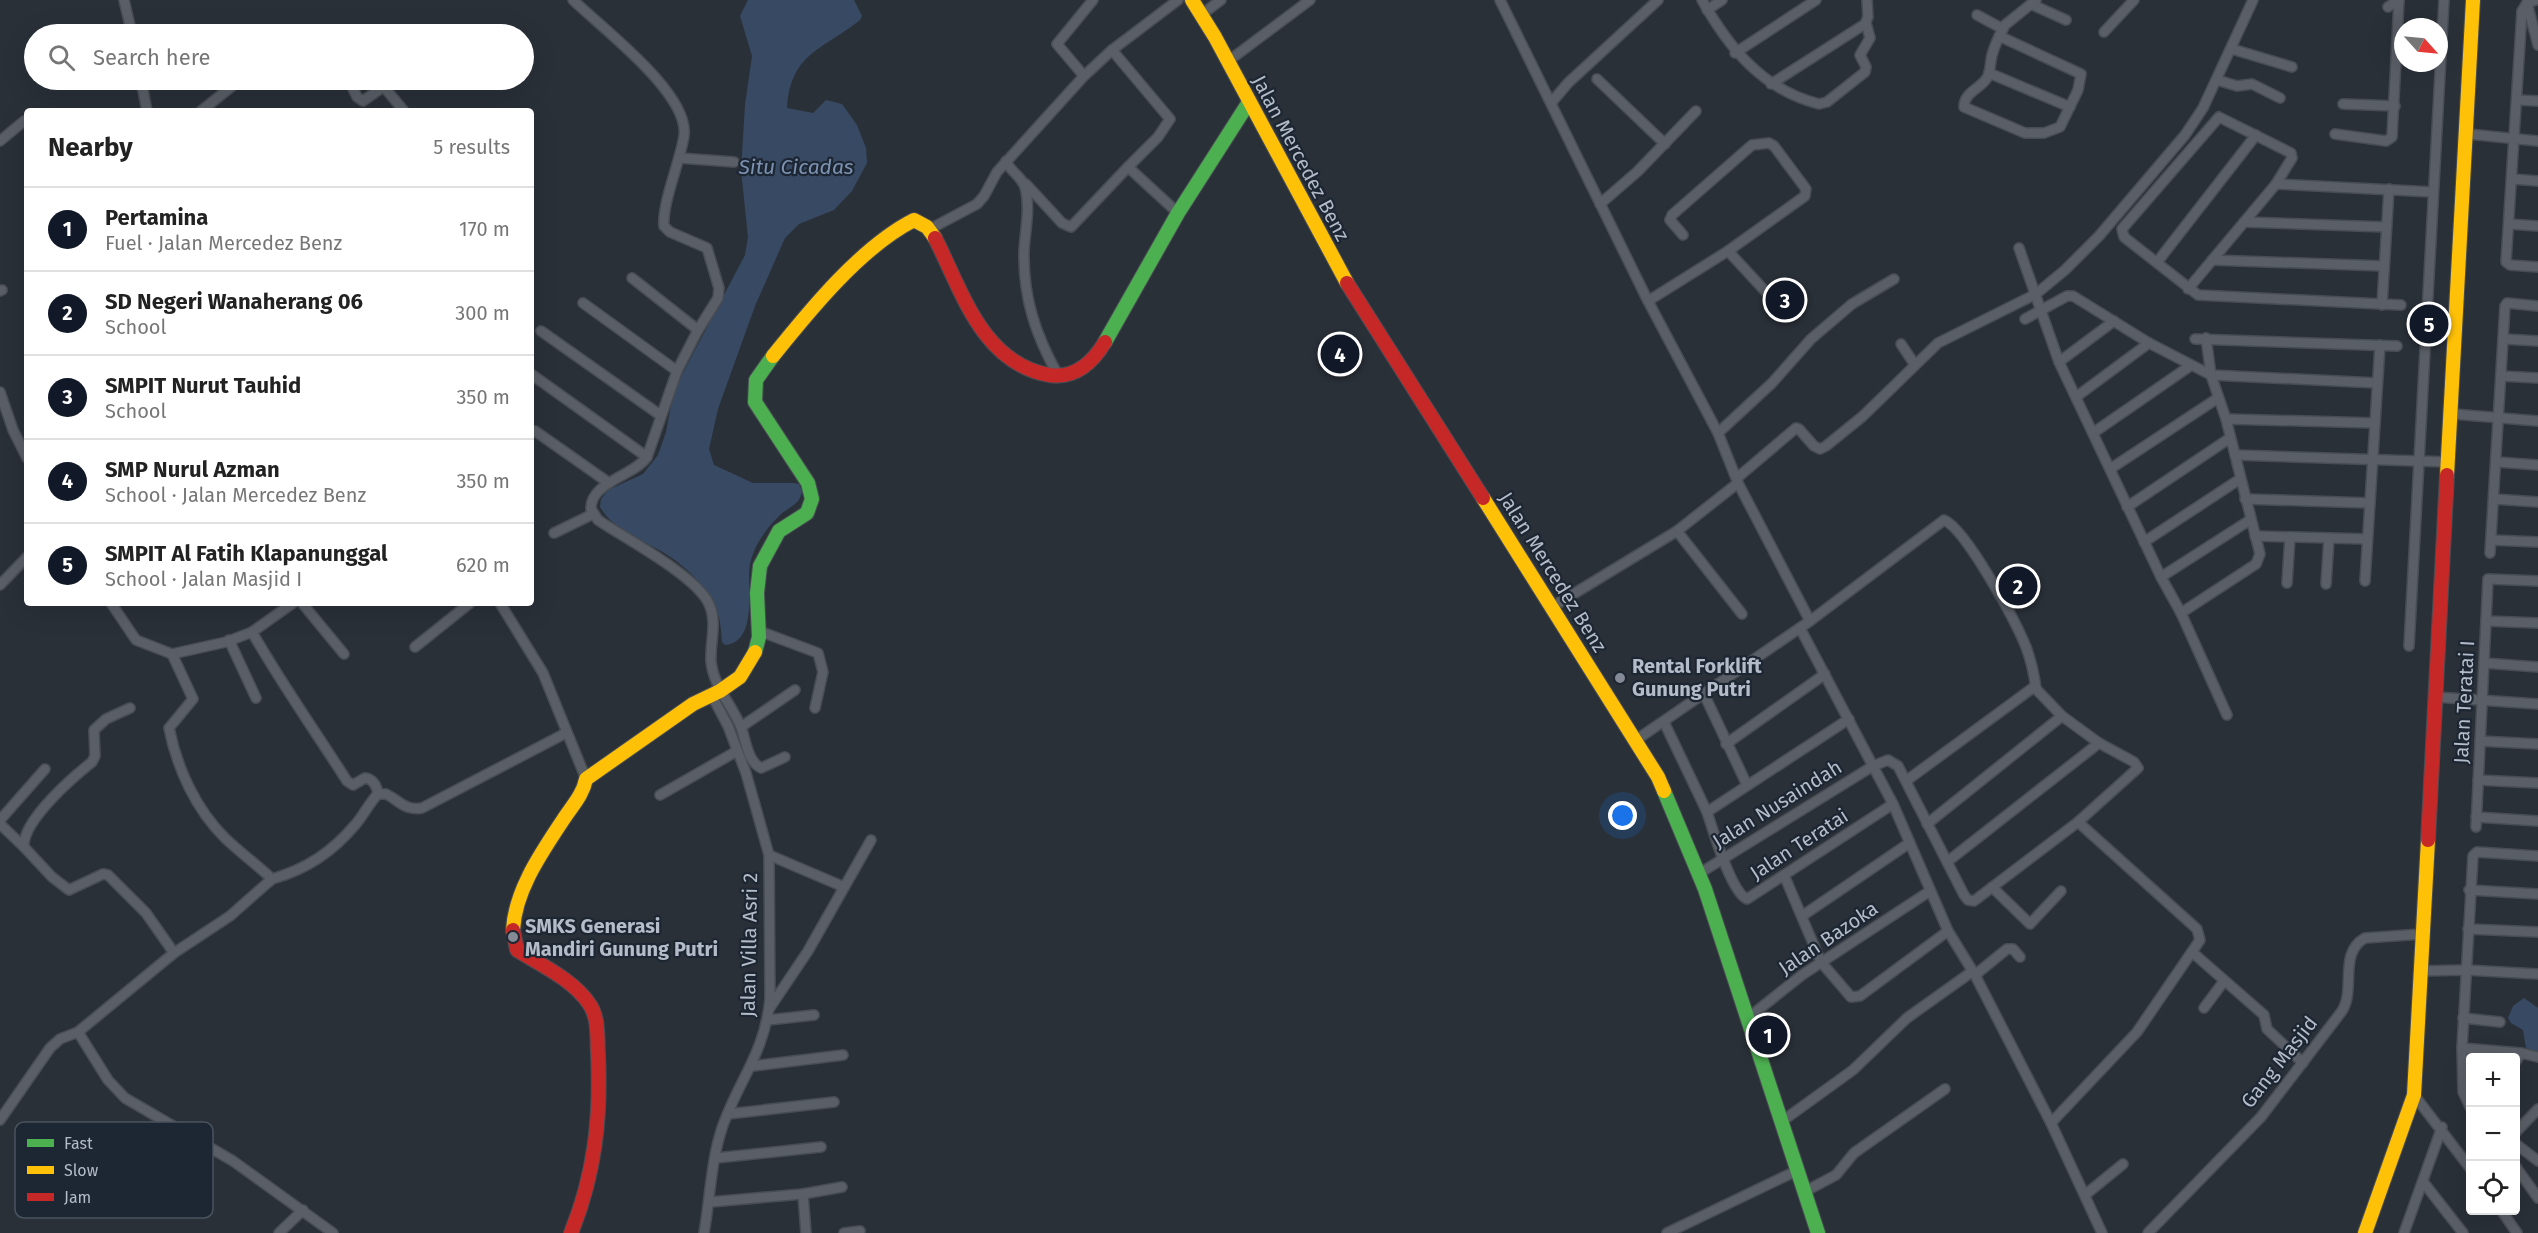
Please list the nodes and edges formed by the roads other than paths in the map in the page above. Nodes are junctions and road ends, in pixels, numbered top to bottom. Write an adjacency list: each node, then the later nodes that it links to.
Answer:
1 (124, 0): 27 (street)
2 (573, 0): 66 (street)
3 (1093, 0): 37 (street)
4 (1178, 0): 32 (street)
5 (1192, 0): 23 (street, Jalan Mercedez Benz)
6 (1221, 0): 23 (street)
7 (1310, 0): 34 (street)
8 (1500, 0): 50 (street)
9 (1658, 0): 50 (street)
10 (1702, 0): 22 (street)
11 (1722, 0): 22 (street)
12 (1816, 0): 33 (street)
13 (1867, 0): 26 (street)
14 (2134, 0): 29 (street)
15 (2399, 0): 21 (street); 52 (street)
16 (2444, 0): 75 (street)
17 (2473, 0): 60 (street)
18 (2249, 1): 31 (street)
19 (2034, 2): 25 (street); 28 (street)
20 (2532, 2): 30 (street); 47 (street)
21 (2388, 7)
22 (1707, 10): 33 (street)
23 (1202, 15): 34 (street, Jalan Mercedez Benz)
24 (1977, 15): 28 (street)
25 (2066, 20)
26 (1866, 23): 40 (street); 40 (street)
27 (130, 24)
28 (2001, 32): 36 (street); 53 (street)
29 (2104, 32)
30 (2538, 45)
31 (2232, 49): 35 (street); 39 (street)
32 (1112, 50): 37 (street); 69 (street)
33 (1735, 52): 40 (street)
34 (1227, 62): 49 (street, Jalan Mercedez Benz)
35 (2292, 68)
36 (1989, 73): 53 (street); 53 (street)
37 (1084, 76): 67 (street)
38 (1597, 79): 65 (street)
39 (2217, 80): 46 (street); 94 (street)
40 (1771, 84)
41 (143, 90): 54 (street)
42 (227, 90): 55 (street)
43 (354, 90): 44 (street)
44 (380, 90)
45 (386, 90): 56 (street)
46 (2280, 98)
47 (2518, 100): 48 (street); 62 (street)
48 (2538, 101)
49 (1249, 102): 77 (street); 177 (street, Jalan Mercedez Benz)
50 (1551, 103): 76 (street)
51 (2343, 104): 52 (street)
52 (2395, 106): 59 (street)
53 (2070, 107)
54 (146, 108)
55 (205, 108)
56 (402, 108)
57 (1696, 111): 65 (street)
58 (24, 121): 63 (street)
59 (2335, 134)
60 (2468, 134): 62 (street); 126 (street)
61 (2256, 135): 73 (street); 87 (street); 87 (street)
62 (2515, 139): 64 (street); 70 (street)
63 (0, 141)
64 (2538, 141)
65 (1665, 144): 76 (street)
66 (679, 158): 68 (street); 103 (street)
67 (1006, 161): 72 (street); 82 (street)
68 (735, 162)
69 (1128, 167): 72 (street); 77 (street)
70 (2512, 179): 71 (street); 79 (street)
71 (2538, 181)
72 (1024, 182): 117 (street)
73 (2276, 184): 74 (street); 78 (street)
74 (2389, 189): 75 (street); 81 (street)
75 (2433, 192): 140 (street)
76 (1600, 204): 95 (street)
77 (1178, 213): 117 (street)
78 (2244, 222): 81 (street); 86 (street)
79 (2509, 224): 80 (street); 89 (street)
80 (2538, 226)
81 (2386, 227): 88 (street)
82 (930, 229): 117 (street); 184 (street)
83 (1683, 235): 85 (street)
84 (2019, 248): 94 (street)
85 (1728, 251): 93 (street); 95 (street)
86 (2212, 260): 88 (street); 92 (street)
87 (2158, 261): 92 (street)
88 (2384, 266): 97 (street)
89 (2538, 267)
90 (632, 278): 103 (street)
91 (1894, 279): 133 (street)
92 (2188, 289): 97 (street)
93 (1766, 292)
94 (2036, 294): 100 (street); 114 (street)
95 (1647, 301): 133 (street)
96 (583, 303): 116 (street)
97 (2382, 305): 98 (street)
98 (2401, 305)
99 (2538, 306): 107 (street)
100 (2041, 312): 101 (street); 102 (street); 113 (street)
101 (2025, 319)
102 (2115, 321): 109 (street); 113 (street)
103 (698, 330): 116 (street)
104 (541, 332): 127 (street)
105 (2206, 338): 106 (street); 111 (street); 118 (street)
106 (2194, 339)
107 (2504, 339): 108 (street); 120 (street)
108 (2538, 341)
109 (2149, 343): 115 (street); 124 (street)
110 (1901, 344): 114 (street)
111 (2380, 345): 112 (street); 122 (street)
112 (2397, 346)
113 (2059, 362): 124 (street)
114 (1915, 365): 146 (street)
115 (2190, 366): 118 (street); 134 (street)
116 (677, 371): 127 (street)
117 (1059, 375)
118 (2211, 375): 122 (street); 125 (street)
119 (534, 376): 138 (street)
120 (2501, 376): 121 (street); 129 (street)
121 (2538, 378)
122 (2377, 383): 131 (street)
123 (0, 392): 136 (street)
124 (2076, 397): 134 (street)
125 (2218, 398): 128 (street); 144 (street)
126 (2452, 414): 129 (street); 142 (street)
127 (660, 415): 138 (street)
128 (2226, 418): 131 (street); 135 (street)
129 (2500, 418): 130 (street); 141 (street)
130 (2538, 421)
131 (2375, 423): 139 (street)
132 (535, 431): 147 (street)
133 (1718, 433): 146 (street)
134 (2093, 433): 144 (street)
135 (2230, 438): 137 (street); 152 (street)
136 (24, 452)
137 (2235, 456): 139 (street); 145 (street)
138 (647, 457): 147 (street)
139 (2373, 460): 140 (street); 151 (street)
140 (2425, 462): 142 (street); 187 (street)
141 (2496, 462): 143 (street); 149 (street)
142 (2445, 463): 198 (street)
143 (2538, 465)
144 (2110, 469): 152 (street)
145 (2240, 479): 148 (street); 162 (street)
146 (1738, 480): 155 (street); 180 (street)
147 (609, 483): 153 (street)
148 (2245, 499): 151 (street); 154 (street)
149 (2494, 499): 150 (street); 161 (street)
150 (2538, 502)
151 (2370, 503): 160 (street)
152 (2127, 507): 162 (street)
153 (593, 514): 156 (street); 196 (street)
154 (2250, 520): 157 (street); 166 (street)
155 (1677, 531): 177 (street); 179 (street)
156 (554, 533)
157 (2255, 536): 158 (street); 178 (street)
158 (2290, 537): 159 (street); 169 (street)
159 (2330, 538): 160 (street); 170 (street)
160 (2367, 539): 167 (street)
161 (2491, 540): 163 (street); 164 (street)
162 (2145, 542): 166 (street)
163 (2538, 542)
164 (2490, 553)
165 (24, 560): 171 (street)
166 (2161, 577): 178 (street)
167 (2365, 581)
168 (2538, 581): 181 (street, Jalan Teratai I)
169 (2287, 583)
170 (2326, 584)
171 (0, 585)
172 (113, 606): 189 (street)
173 (289, 606): 185 (street)
174 (304, 606): 190 (street)
175 (466, 606): 188 (street)
176 (502, 606): 209 (street)
177 (1552, 607): 210 (street, Jalan Mercedez Benz)
178 (2181, 613): 205 (street)
179 (1742, 614)
180 (1810, 621): 183 (street); 194 (street)
181 (2486, 621): 182 (street); 191 (street, Jalan Teratai I)
182 (2538, 623)
183 (1800, 628): 193 (street); 197 (street)
184 (759, 631): 196 (street); 203 (street)
185 (252, 632): 186 (street); 224 (street)
186 (229, 640): 189 (street); 199 (street)
187 (2409, 646)
188 (416, 647)
189 (172, 654): 241 (street)
190 (344, 654)
191 (2484, 663): 192 (street); 200 (street, Jalan Teratai I)
192 (2538, 667)
193 (1825, 674): 206 (street); 213 (street)
194 (2036, 688): 204 (street); 221 (street)
195 (795, 690): 208 (street)
196 (716, 693): 208 (street); 215 (street, Jalan Villa Asri 2); 219 (street)
197 (1704, 694): 207 (street); 213 (street)
198 (2435, 697): 200 (street); 252 (street)
199 (256, 698)
200 (2482, 700): 201 (street); 211 (street, Jalan Teratai I)
201 (2538, 704)
202 (130, 708): 234 (street)
203 (815, 708)
204 (2062, 716): 212 (street); 231 (street)
205 (2227, 716)
206 (1849, 719): 217 (street); 223 (street)
207 (1664, 722): 210 (street); 227 (street, Jalan Teratai)
208 (741, 727): 216 (street)
209 (566, 733): 219 (street); 224 (street)
210 (1636, 740): 239 (street, Jalan Mercedez Benz)
211 (2480, 741): 214 (street); 220 (street, Jalan Teratai I)
212 (2099, 743): 230 (street); 238 (street)
213 (1726, 744): 223 (street)
214 (2538, 744)
215 (737, 751): 225 (street); 235 (street, Jalan Villa Asri 2)
216 (784, 757)
217 (1873, 766): 221 (street); 226 (street); 237 (street, Jalan Nusaindah)
218 (45, 769): 229 (street)
219 (586, 779): 311 (street)
220 (2478, 780): 222 (street); 228 (street, Jalan Teratai I)
221 (1906, 781): 231 (street)
222 (2538, 783)
223 (1746, 785): 227 (street)
224 (378, 794): 241 (street)
225 (660, 795)
226 (1893, 804): 233 (street); 240 (street, Jalan Teratai)
227 (1707, 812): 237 (street, Jalan Teratai)
228 (2538, 821)
229 (0, 822): 234 (street)
230 (2078, 822): 243 (street); 253 (street)
231 (1927, 824): 238 (street)
232 (871, 840): 242 (street)
233 (1908, 844): 245 (street); 248 (street)
234 (24, 847): 254 (street)
235 (769, 855): 242 (street); 263 (street, Jalan Villa Asri 2)
236 (2538, 856): 244 (street)
237 (1723, 857): 239 (street, Jalan Nusaindah); 240 (street, Jalan Teratai)
238 (1947, 862): 243 (street)
239 (1700, 873): 265 (street, Jalan Mercedez Benz)
240 (1784, 875): 248 (street)
241 (272, 879): 254 (street)
242 (844, 887): 263 (street)
243 (1992, 887): 246 (street)
244 (2469, 890): 247 (street); 249 (street)
245 (1930, 891): 250 (street); 256 (street, Jalan Bazoka)
246 (2061, 891)
247 (2538, 894)
248 (1802, 916): 256 (street)
249 (2468, 929): 251 (street); 257 (street)
250 (1948, 931): 256 (street); 259 (street)
251 (2538, 932)
252 (2413, 935): 258 (street); 275 (street, Gang Masjid)
253 (2192, 952): 261 (street); 286 (street)
254 (174, 953): 269 (street)
255 (2020, 957): 259 (street)
256 (1821, 962): 265 (street, Jalan Bazoka)
257 (2466, 970): 258 (street); 260 (street); 266 (street)
258 (2421, 971): 278 (street)
259 (1974, 973): 285 (street); 286 (street)
260 (2538, 974)
261 (2224, 981): 262 (street); 275 (street)
262 (2204, 1008)
263 (769, 1009): 267 (street, Jalan Villa Asri 2)
264 (814, 1015): 267 (street)
265 (1748, 1018): 285 (street, Jalan Mercedez Benz)
266 (2463, 1018): 268 (street); 270 (street)
267 (768, 1020): 276 (street, Jalan Villa Asri 2)
268 (2500, 1022)
269 (78, 1032): 283 (street); 284 (street)
270 (2462, 1048): 271 (street); 279 (street)
271 (2493, 1053)
272 (843, 1055): 276 (street)
273 (2520, 1057): 274 (street)
274 (2538, 1057)
275 (2302, 1063): 318 (street, Gang Masjid)
276 (753, 1066): 282 (street, Jalan Villa Asri 2)
277 (1945, 1089): 300 (street)
278 (2414, 1095): 287 (street); 319 (street)
279 (2466, 1098)
280 (834, 1102): 282 (street)
281 (2537, 1111): 288 (street)
282 (729, 1114): 292 (street, Jalan Villa Asri 2)
283 (0, 1120)
284 (166, 1122)
285 (1781, 1122): 296 (street, Jalan Mercedez Benz)
286 (2051, 1123): 302 (street)
287 (2442, 1127): 294 (street); 298 (street)
288 (2520, 1128)
289 (821, 1147): 292 (street)
290 (2520, 1147): 293 (street)
291 (213, 1149): 305 (street)
292 (716, 1158): 304 (street, Jalan Villa Asri 2)
293 (2538, 1161)
294 (2466, 1162)
295 (2123, 1164): 302 (street)
296 (1796, 1171): 300 (street, Jalan Mercedez Benz); 315 (street)
297 (2520, 1173): 303 (street)
298 (2424, 1183): 307 (street); 320 (street)
299 (842, 1187): 301 (street)
300 (1804, 1192): 316 (street, Jalan Mercedez Benz)
301 (803, 1194): 304 (street); 313 (street)
302 (2085, 1195): 317 (street)
303 (2538, 1198)
304 (710, 1202): 312 (street, Jalan Villa Asri 2)
305 (303, 1210): 309 (street); 310 (street)
306 (2504, 1215): 321 (street)
307 (2408, 1230)
308 (860, 1231): 314 (street)
309 (279, 1233)
310 (333, 1233)
311 (571, 1233)
312 (704, 1233)
313 (806, 1233)
314 (844, 1233)
315 (1667, 1233)
316 (1818, 1233)
317 (2102, 1233)
318 (2148, 1233)
319 (2365, 1233)
320 (2463, 1233)
321 (2517, 1233)

